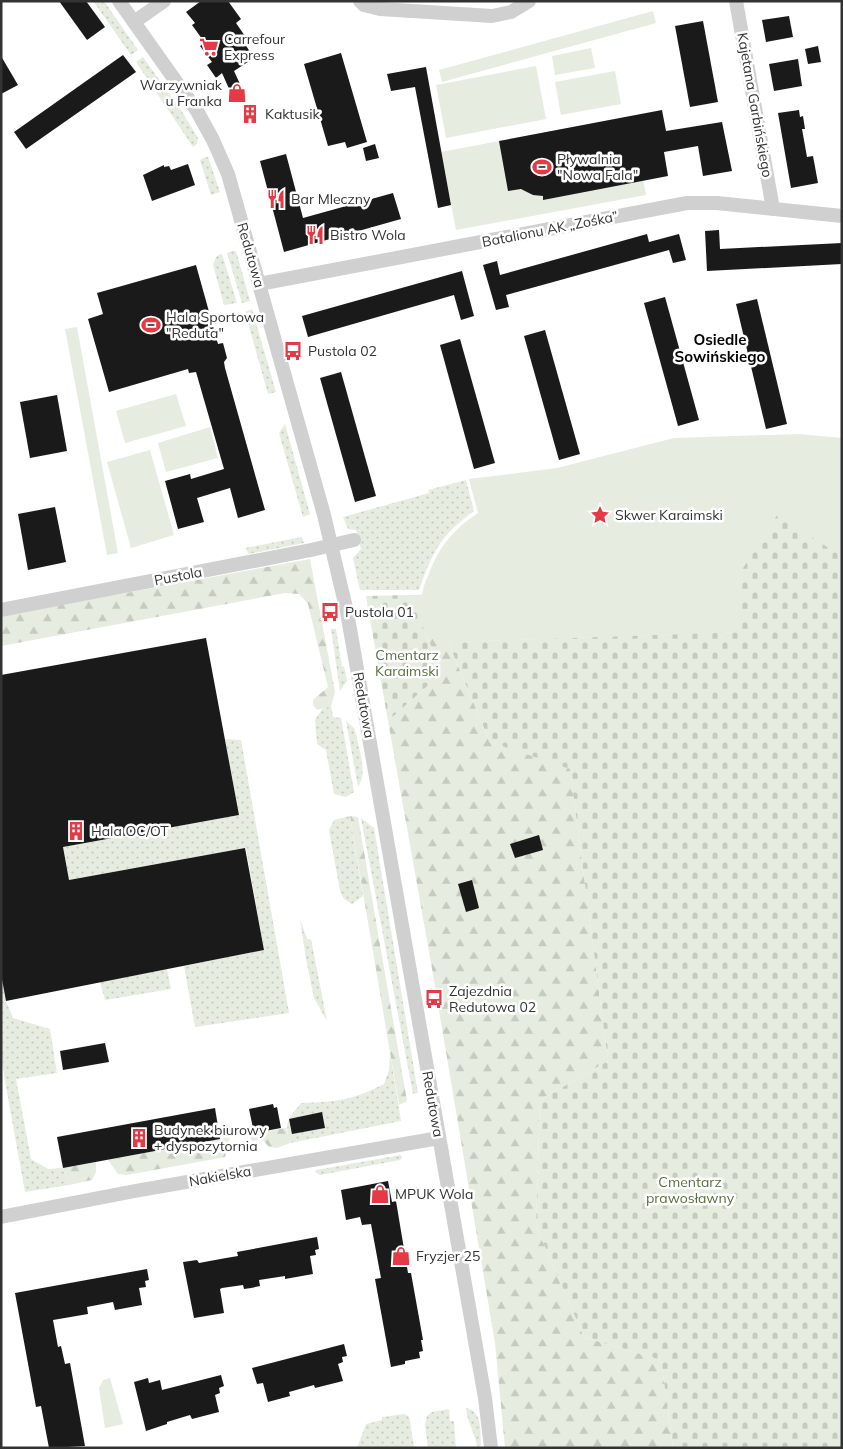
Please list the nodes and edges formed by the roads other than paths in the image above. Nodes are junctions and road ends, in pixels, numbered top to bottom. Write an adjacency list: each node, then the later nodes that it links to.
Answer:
1 (119, 1): 6 (street, Redutowa)
2 (164, 1): 6 (street)
3 (360, 1): 4 (street)
4 (529, 1)
5 (736, 1): 7 (street, Kajetana Garbińskiego)
6 (134, 22): 9 (street, Redutowa)
7 (773, 209): 8 (street, Batalionu AK „Zośka”); 9 (street, Batalionu AK „Zośka”)
8 (842, 216)
9 (260, 284): 11 (street, Redutowa)
10 (354, 540): 11 (street, Pustola)
11 (332, 545): 12 (street, Pustola); 13 (street, Redutowa)
12 (1, 610)
13 (439, 1138): 14 (street, Nakielska); 15 (street, Redutowa)
14 (1, 1217)
15 (491, 1448)

